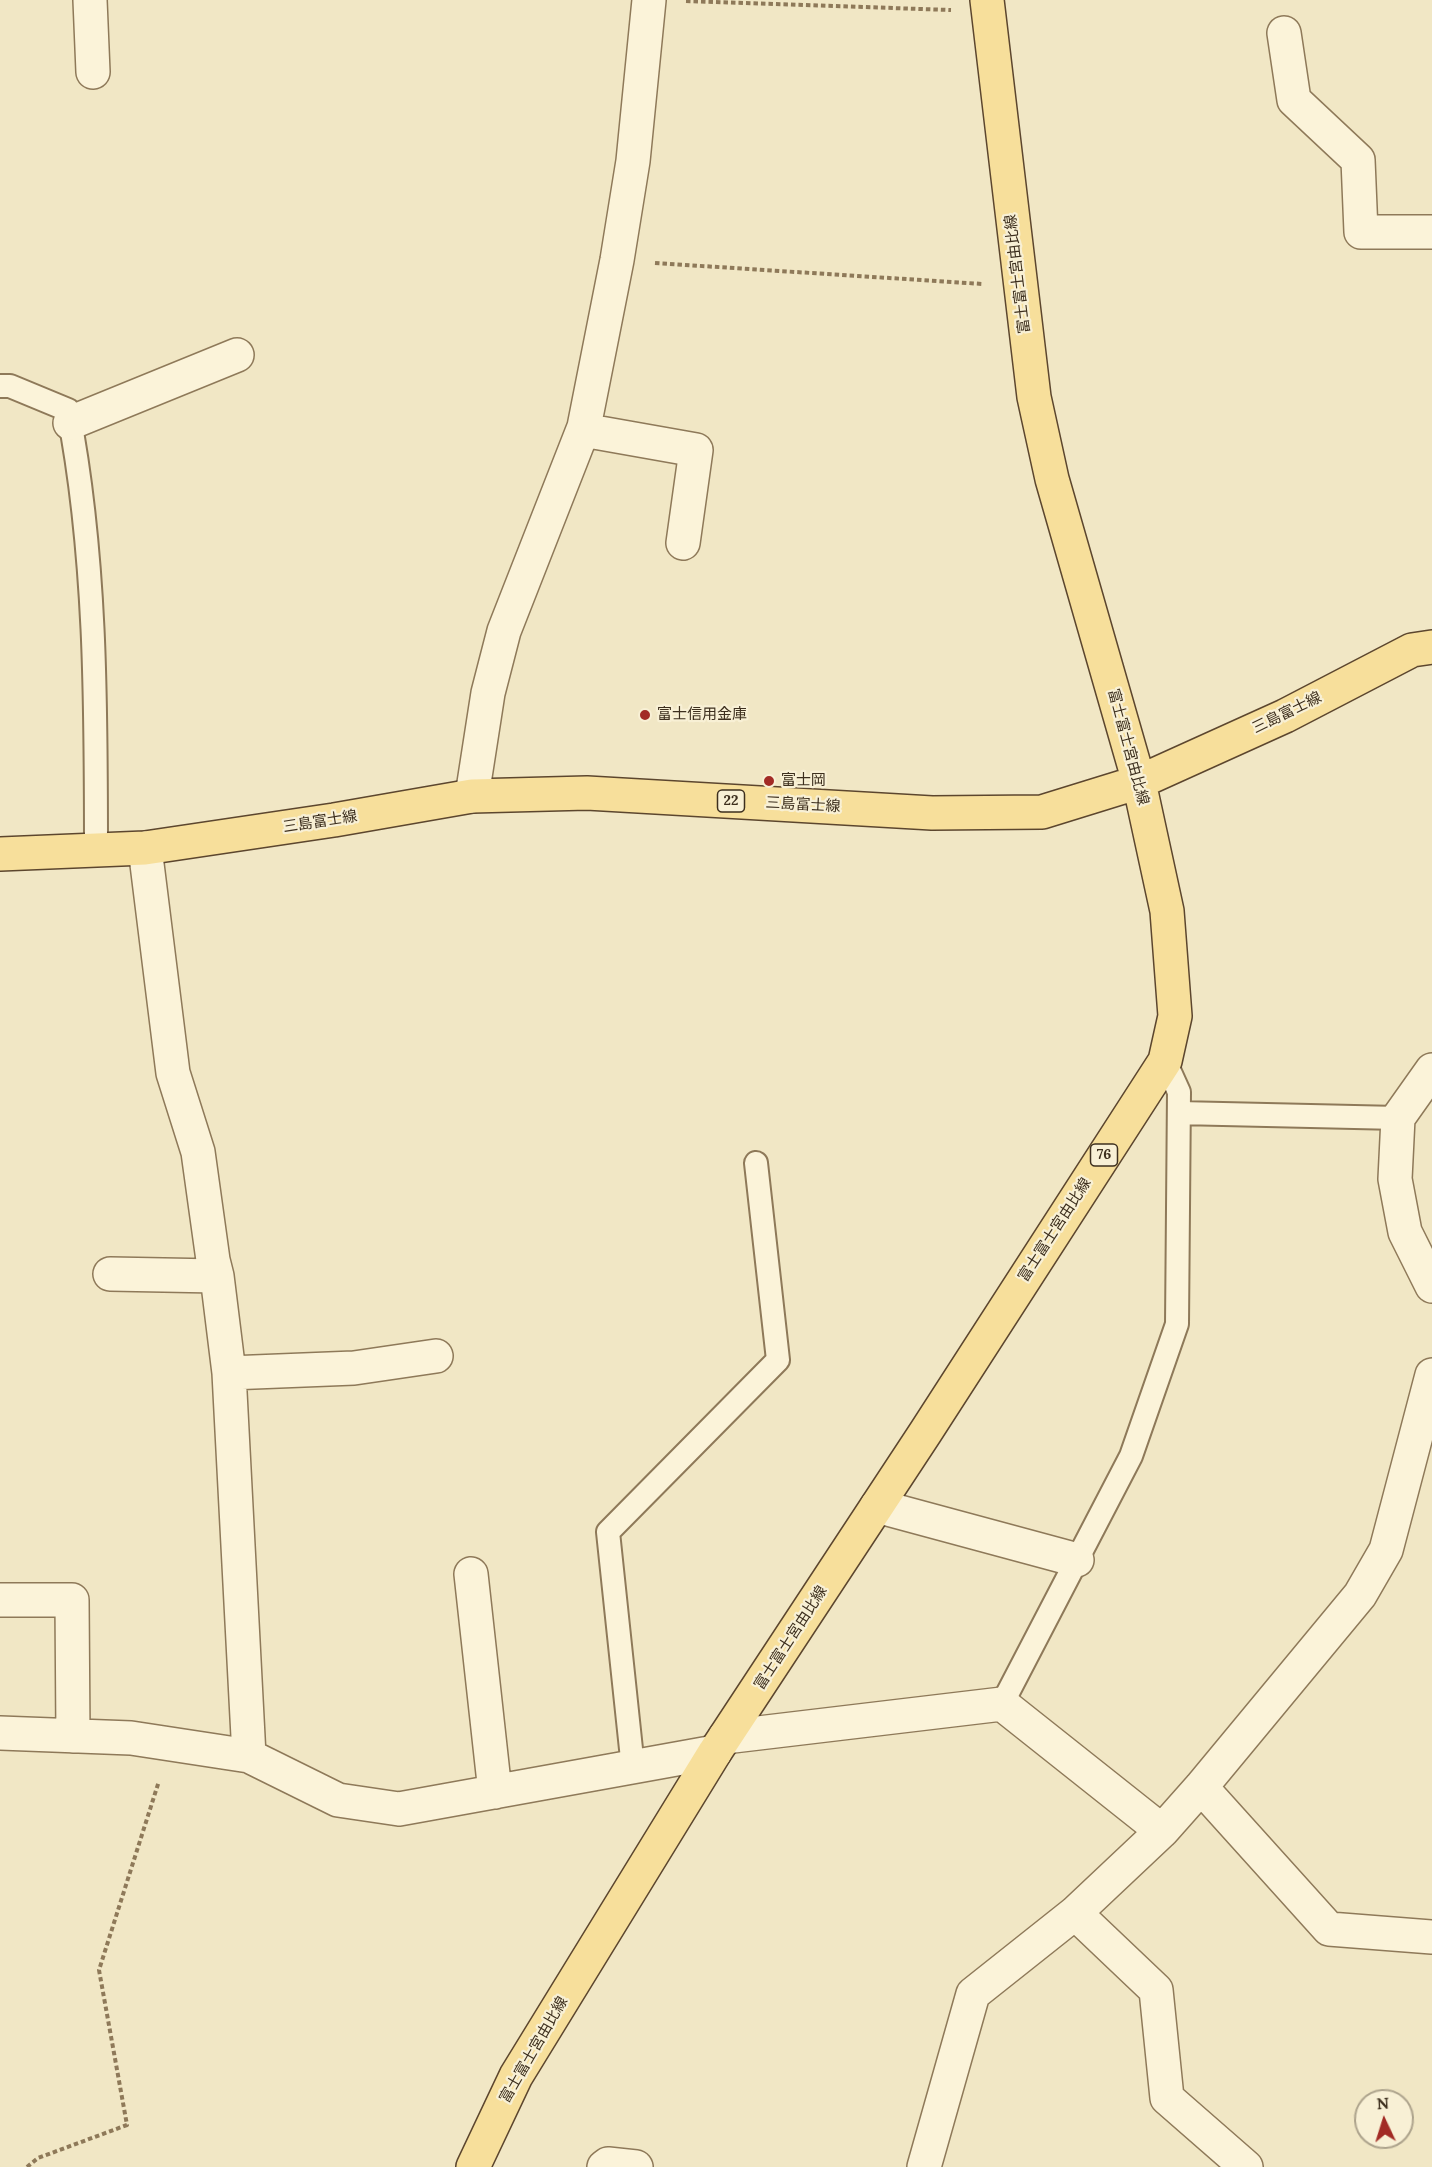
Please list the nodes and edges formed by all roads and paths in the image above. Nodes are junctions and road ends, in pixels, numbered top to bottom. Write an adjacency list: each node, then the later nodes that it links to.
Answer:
1 (90, 0): 6 (street)
2 (649, 0): 8 (street)
3 (681, 0): 4 (path)
4 (987, 5): 9 (main road, 富士富士宮由比線 / 76)
5 (1284, 33): 7 (street)
6 (93, 72)
7 (1432, 232)
8 (617, 260): 9 (path); 13 (street)
9 (1019, 286): 16 (main road, 富士富士宮由比線 / 76)
10 (237, 355): 12 (street)
11 (0, 386): 12 (lane)
12 (70, 423): 19 (lane)
13 (583, 430): 14 (street); 17 (street)
14 (683, 543)
15 (1432, 647): 16 (main road, 三島富士線 / 22)
16 (1139, 782): 17 (main road, 三島富士線 / 22); 21 (main road, 富士富士宮由比線 / 76)
17 (472, 796): 18 (main road, 三島富士線 / 22)
18 (145, 848): 19 (main road, 三島富士線 / 22); 27 (street)
19 (96, 849): 20 (main road, 三島富士線 / 22)
20 (0, 854)
21 (1165, 1061): 23 (lane); 32 (main road, 富士富士宮由比線 / 76)
22 (1432, 1070): 24 (street)
23 (1179, 1113): 24 (lane); 33 (lane)
24 (1398, 1118): 28 (street)
25 (756, 1163): 42 (lane)
26 (110, 1274): 27 (street)
27 (217, 1276): 30 (street)
28 (1432, 1286)
29 (436, 1356): 30 (street)
30 (229, 1373): 41 (street)
31 (1432, 1375): 43 (street)
32 (878, 1506): 33 (street); 40 (main road, 富士富士宮由比線 / 76)
33 (1077, 1560): 36 (lane)
34 (471, 1574): 44 (street)
35 (0, 1600): 38 (street)
36 (1002, 1704): 40 (street); 45 (street)
37 (0, 1733): 38 (street)
38 (73, 1736): 39 (street)
39 (170, 1744): 41 (street); 48 (path)
40 (720, 1745): 42 (street); 49 (main road, 富士富士宮由比線 / 76)
41 (249, 1756): 44 (street)
42 (633, 1767): 44 (street)
43 (1201, 1787): 45 (street); 47 (street)
44 (495, 1792)
45 (1162, 1831): 46 (street)
46 (1075, 1913): 52 (street); 53 (street)
47 (1432, 1937)
48 (27, 2167)
49 (472, 2167)
50 (604, 2167): 51 (street)
51 (636, 2167)
52 (924, 2167)
53 (1246, 2167)

